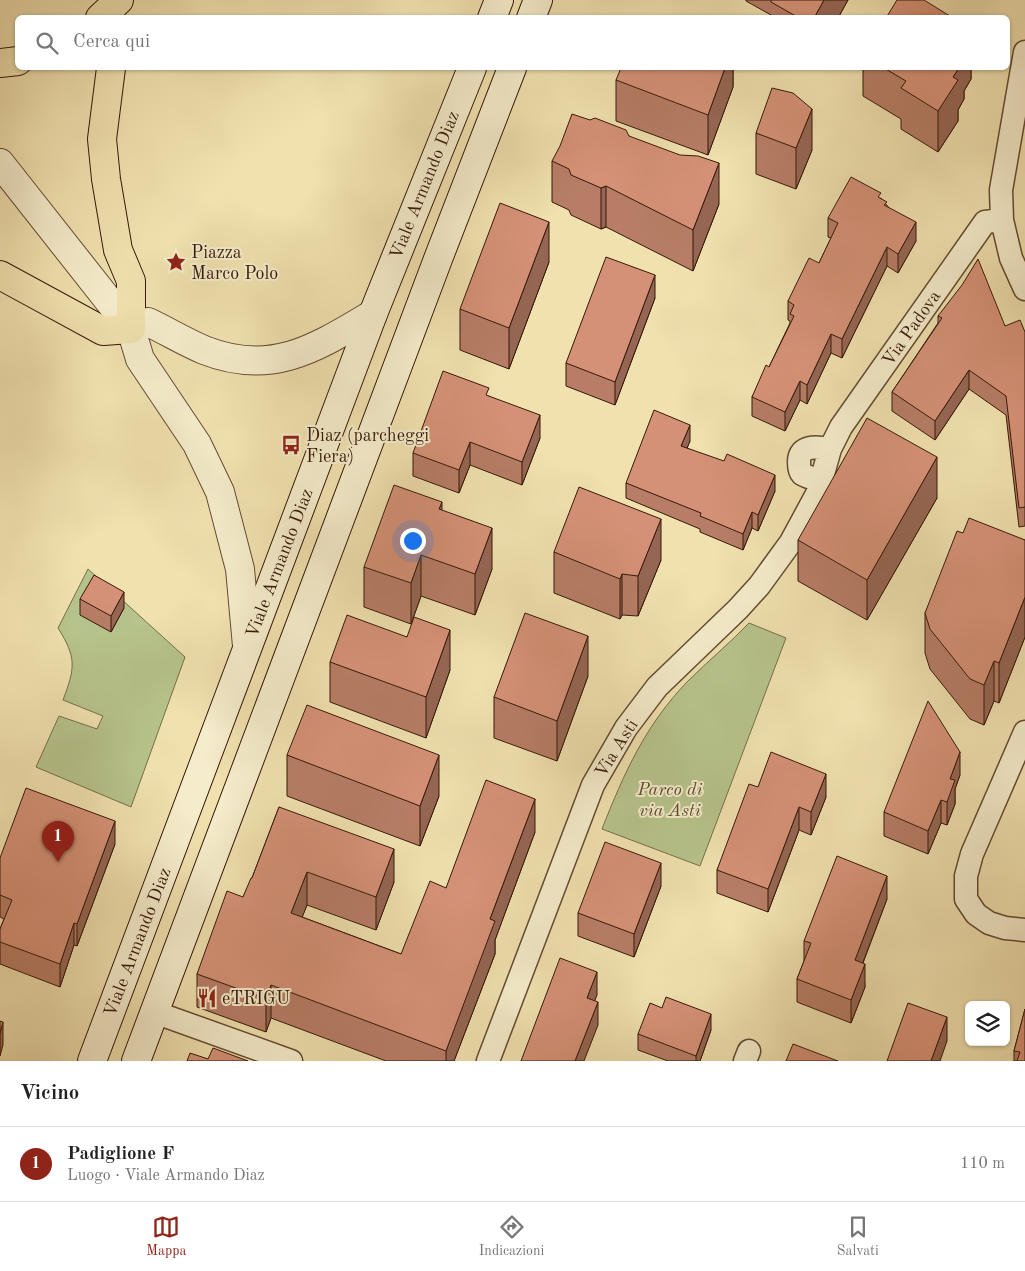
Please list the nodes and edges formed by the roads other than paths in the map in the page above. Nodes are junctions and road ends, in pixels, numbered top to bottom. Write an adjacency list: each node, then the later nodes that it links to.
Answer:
1 (119, 0): 5 (highway)
2 (133, 0): 6 (highway)
3 (499, 0): 7 (main road)
4 (538, 0): 8 (main road)
5 (103, 15)
6 (127, 15)
7 (493, 15)
8 (532, 15)
9 (1025, 52): 15 (street)
10 (15, 61): 11 (highway)
11 (0, 63)
12 (111, 70): 21 (highway)
13 (471, 70): 20 (main road, Viale Armando Diaz)
14 (511, 70): 26 (main road)
15 (1017, 146): 17 (street)
16 (0, 163): 21 (main road)
17 (1002, 220): 19 (street); 22 (street, Via Padova)
18 (0, 275): 21 (highway)
19 (1025, 289)
20 (373, 314): 21 (main road); 23 (main road, Viale Armando Diaz)
21 (131, 329): 23 (main road)
22 (821, 482): 30 (street, Via Asti)
23 (247, 646): 27 (main road, Viale Armando Diaz)
24 (1025, 732): 25 (street)
25 (1025, 930)
26 (154, 1012): 28 (main road); 29 (street)
27 (92, 1061)
28 (136, 1061)
29 (291, 1061)
30 (488, 1061)

